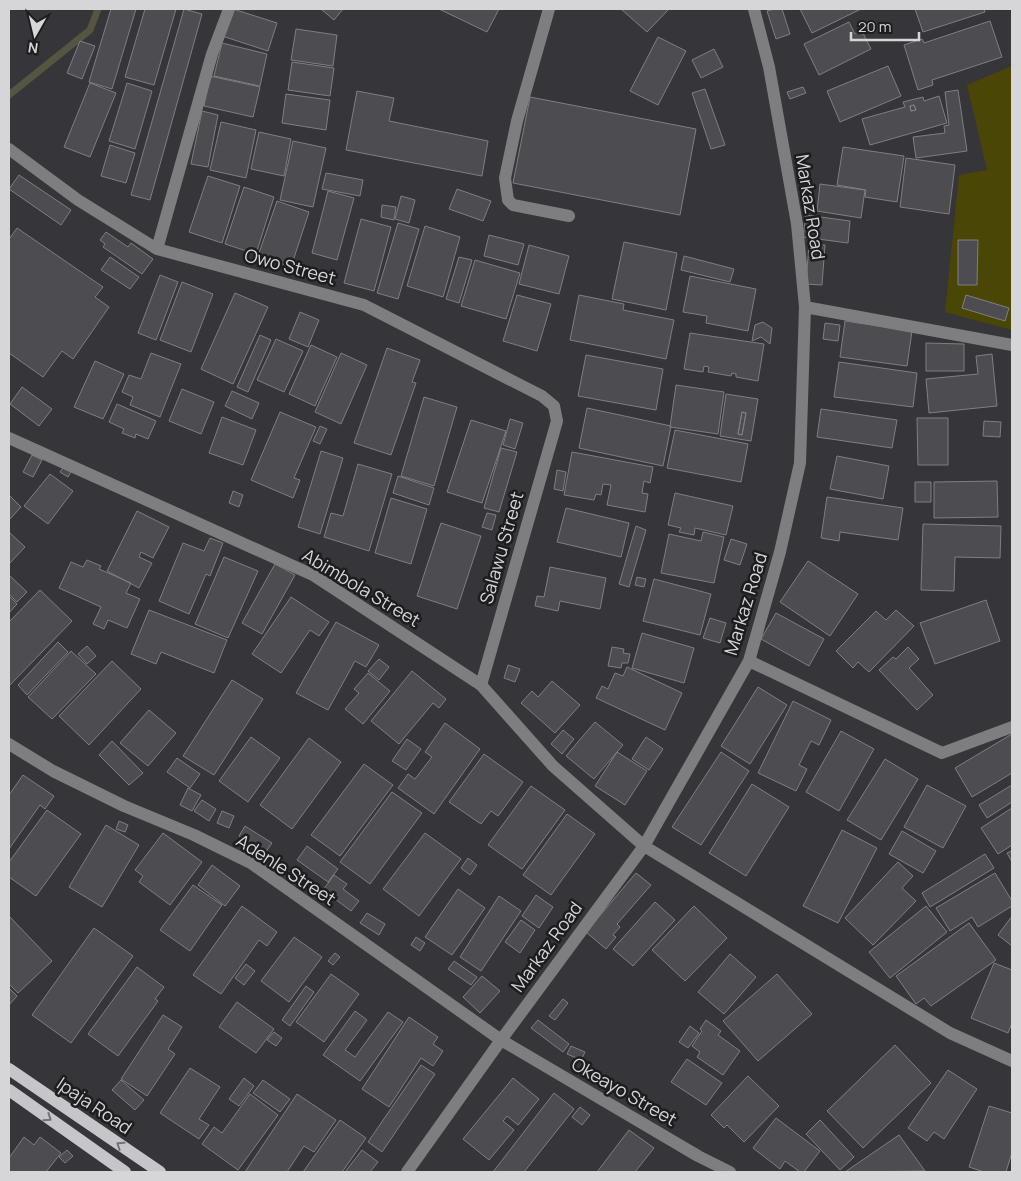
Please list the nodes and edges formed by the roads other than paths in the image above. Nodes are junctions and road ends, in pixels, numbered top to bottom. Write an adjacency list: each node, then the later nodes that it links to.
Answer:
1 (229, 9): 6 (street)
2 (549, 9): 5 (street)
3 (754, 9): 7 (street, Markaz Road)
4 (9, 149): 6 (street, Owo Street)
5 (569, 216)
6 (157, 249): 9 (street, Owo Street)
7 (805, 307): 8 (street); 11 (street, Markaz Road)
8 (1012, 345)
9 (557, 420): 12 (street, Salawu Street)
10 (9, 438): 12 (street, Abimbola Street)
11 (749, 661): 13 (street); 15 (street, Markaz Road)
12 (481, 685): 15 (street, Abimbola Street)
13 (1012, 727)
14 (9, 744): 16 (street, Adenle Street)
15 (644, 846): 16 (street, Markaz Road); 17 (street, Abimbola Street)
16 (500, 1040): 22 (street, Markaz Road); 23 (street, Okeayo Street)
17 (1012, 1061)
18 (9, 1069): 21 (main road, Ipaja Road, one-way to 18)
19 (9, 1090): 20 (main road, Ipaja Road, one-way to 20)
20 (125, 1172)
21 (160, 1172)
22 (407, 1172)
23 (730, 1172)

